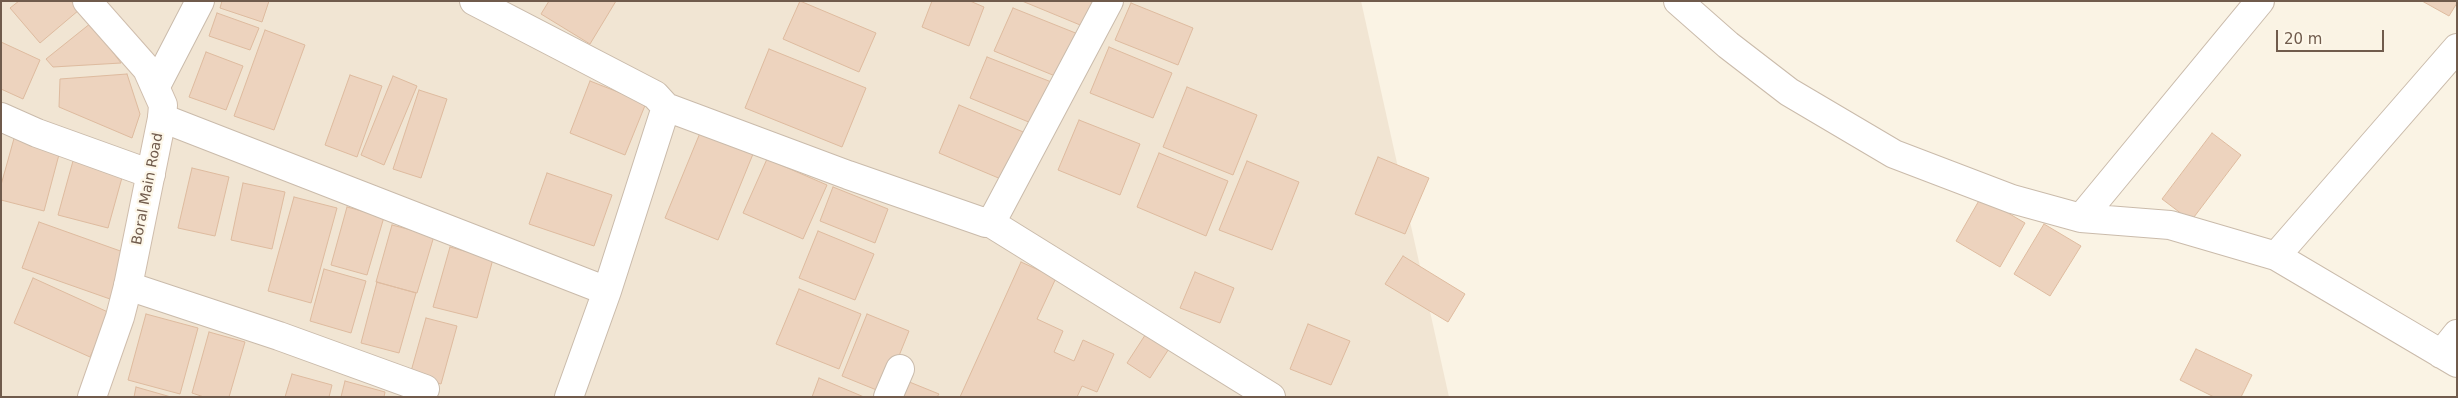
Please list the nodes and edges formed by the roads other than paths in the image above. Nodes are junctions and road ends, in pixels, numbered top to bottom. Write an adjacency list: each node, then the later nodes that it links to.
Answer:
1 (87, 1): 8 (street, Boral Main Road)
2 (200, 1): 8 (street)
3 (474, 1): 9 (street)
4 (1109, 1): 14 (street)
5 (1678, 1): 13 (street)
6 (2260, 1): 13 (street)
7 (2457, 48): 15 (street)
8 (156, 86): 11 (street, Boral Main Road)
9 (666, 107): 14 (street); 17 (street)
10 (1, 117): 12 (street)
11 (162, 118): 12 (street, Boral Main Road); 17 (street)
12 (151, 174): 16 (street, Boral Main Road)
13 (2081, 218): 15 (street)
14 (989, 222): 24 (street)
15 (2276, 256): 18 (street)
16 (128, 286): 20 (street); 21 (street, Boral Main Road)
17 (607, 291): 22 (street)
18 (2452, 350)
19 (900, 369): 23 (street)
20 (425, 389)
21 (92, 397)
22 (569, 397)
23 (888, 397)
24 (1271, 397)

